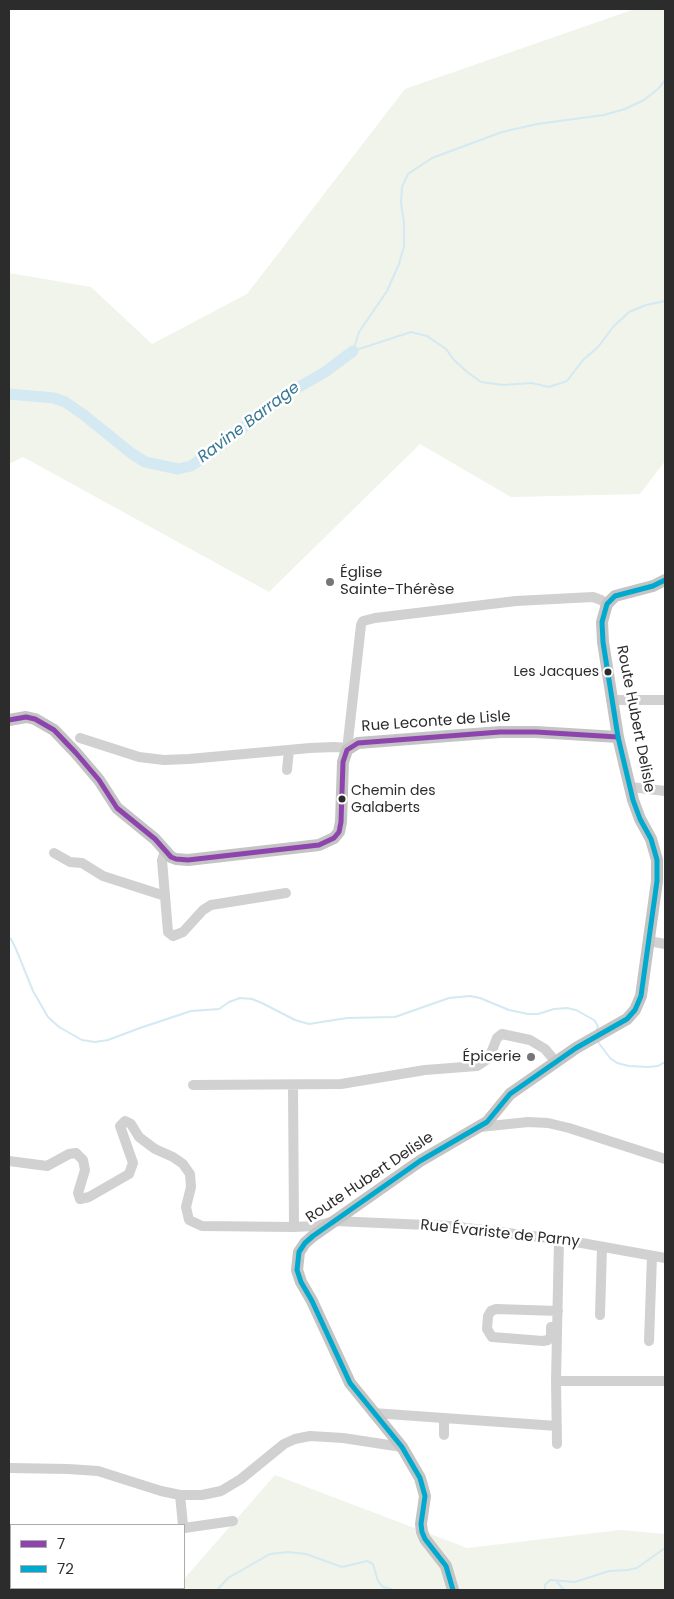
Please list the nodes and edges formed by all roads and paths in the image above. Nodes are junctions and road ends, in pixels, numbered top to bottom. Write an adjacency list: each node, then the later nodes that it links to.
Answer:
1 (665, 580): 2 (main road)
2 (607, 604): 3 (main road, Route Hubert Delisle); 8 (street)
3 (611, 700): 4 (street); 7 (main road, Route Hubert Delisle)
4 (665, 700)
5 (9, 720): 13 (main road, Rue Leconte de Lisle)
6 (80, 738): 9 (street)
7 (618, 738): 8 (main road, Rue Leconte de Lisle); 11 (main road, Route Hubert Delisle)
8 (348, 749): 9 (street); 13 (main road, Rue Leconte de Lisle)
9 (289, 750): 10 (street)
10 (287, 770)
11 (631, 787): 12 (street); 17 (main road, Route Hubert Delisle)
12 (665, 791)
13 (165, 851): 16 (street)
14 (54, 853): 16 (street)
15 (286, 893): 16 (street)
16 (165, 896)
17 (649, 941): 18 (street); 19 (main road, Route Hubert Delisle)
18 (665, 944)
19 (555, 1061): 20 (street); 22 (main road, Route Hubert Delisle)
20 (293, 1085): 21 (street); 26 (street)
21 (193, 1086)
22 (480, 1127): 23 (street); 25 (main road, Route Hubert Delisle)
23 (665, 1159)
24 (9, 1160): 26 (street, Rue Évariste de Parny)
25 (334, 1221): 26 (street, Rue Évariste de Parny); 27 (street, Rue Évariste de Parny); 36 (main road, Route Hubert Delisle)
26 (294, 1228)
27 (559, 1239): 28 (street, Rue Évariste de Parny); 31 (street)
28 (602, 1247): 29 (street, Rue Évariste de Parny); 32 (street)
29 (652, 1256): 30 (street, Rue Évariste de Parny); 33 (street)
30 (665, 1258)
31 (554, 1311): 31 (street); 34 (street)
32 (600, 1315)
33 (650, 1341)
34 (556, 1381): 35 (street); 38 (street)
35 (665, 1381)
36 (374, 1413): 37 (street); 41 (main road, Route Hubert Delisle)
37 (444, 1418): 38 (street); 39 (street)
38 (557, 1426): 40 (street)
39 (444, 1435)
40 (557, 1444)
41 (402, 1447): 43 (street); 47 (main road, Route Hubert Delisle)
42 (9, 1468): 43 (street)
43 (180, 1495): 45 (street)
44 (233, 1521): 46 (street)
45 (183, 1524)
46 (185, 1526)
47 (453, 1590)

